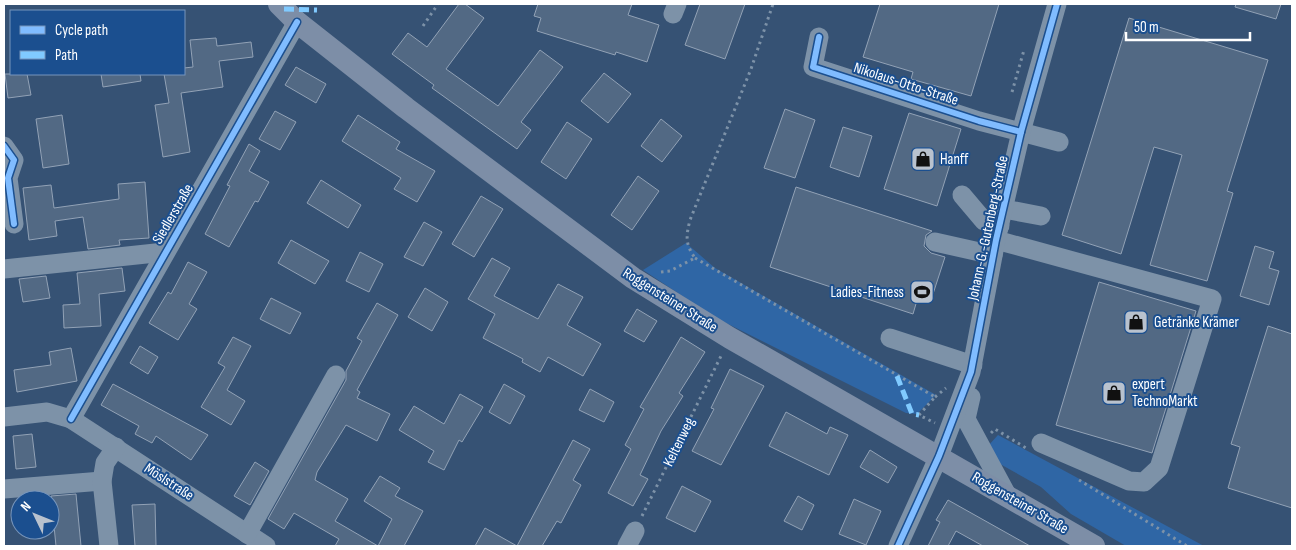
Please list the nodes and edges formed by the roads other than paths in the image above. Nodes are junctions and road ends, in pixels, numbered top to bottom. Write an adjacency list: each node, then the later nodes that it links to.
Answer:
1 (279, 4): 3 (main road, Roggensteiner Straße)
2 (1057, 4): 5 (street, Johann-G.-Gutenberg-Straße)
3 (297, 22): 13 (street, Siedlerstraße); 22 (main road, Roggensteiner Straße)
4 (819, 37): 5 (street, Nikolaus-Otto-Straße)
5 (1021, 132): 6 (street); 11 (street, Johann-G.-Gutenberg-Straße)
6 (1059, 142)
7 (4, 146): 10 (street)
8 (962, 195): 11 (street)
9 (1041, 216): 11 (street)
10 (14, 224)
11 (998, 232): 12 (street); 16 (street, Johann-G.-Gutenberg-Straße); 20 (street)
12 (935, 242)
13 (165, 252): 14 (street, Siedlerstraße); 19 (street, Siedlerstraße)
14 (4, 269)
15 (890, 338): 16 (street)
16 (972, 369): 22 (street, Johann-G.-Gutenberg-Straße); 25 (street)
17 (336, 375): 26 (street)
18 (4, 416): 19 (street)
19 (71, 419): 21 (street, Möslstraße)
20 (1035, 446)
21 (116, 447): 23 (street); 26 (street, Möslstraße)
22 (939, 456): 25 (main road, Roggensteiner Straße); 29 (street, Johann-G.-Gutenberg-Straße)
23 (102, 481): 24 (street); 27 (street)
24 (4, 490)
25 (1007, 495): 30 (main road, Roggensteiner Straße)
26 (247, 534): 28 (street, Möslstraße)
27 (109, 546)
28 (266, 546)
29 (898, 546)
30 (1094, 546)

